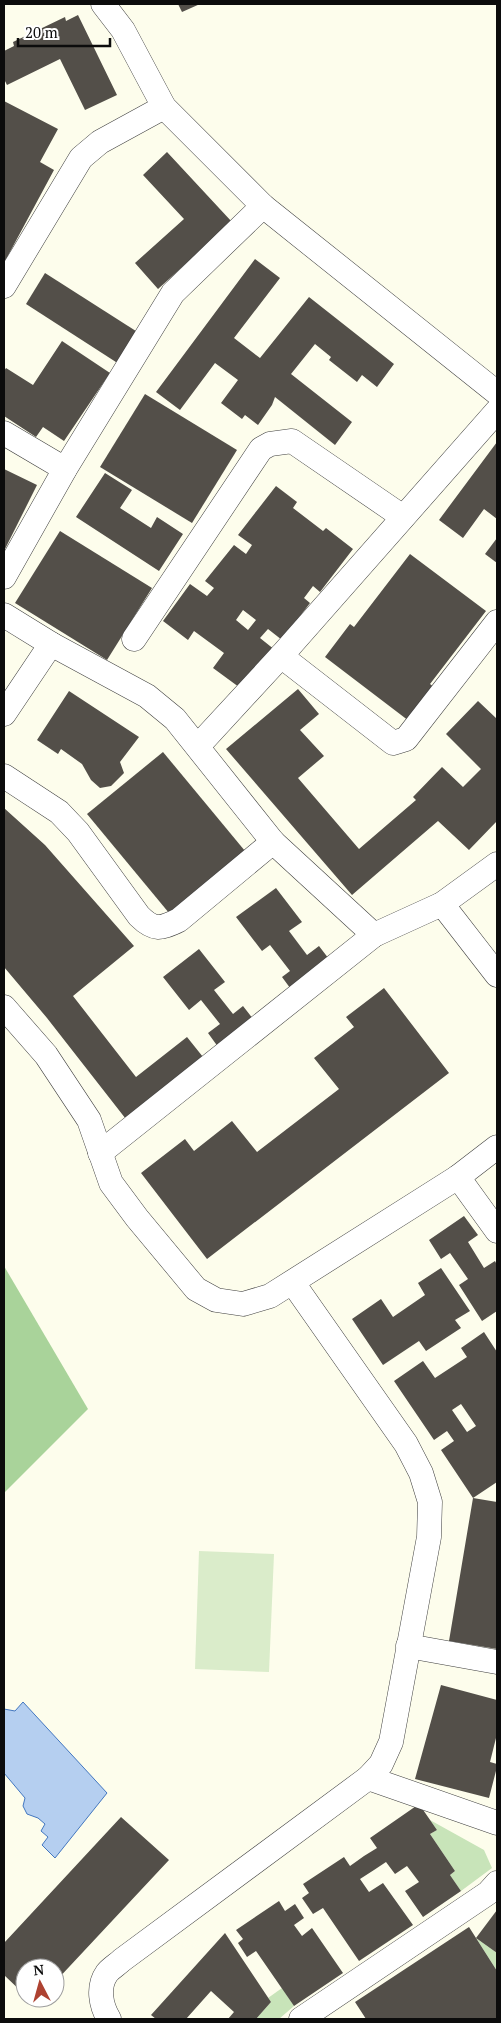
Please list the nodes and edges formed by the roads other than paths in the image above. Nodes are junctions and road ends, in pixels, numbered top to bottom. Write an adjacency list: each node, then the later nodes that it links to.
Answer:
1 (103, 4): 2 (street)
2 (164, 107): 3 (street); 4 (street)
3 (262, 206): 5 (street); 8 (street)
4 (4, 286)
5 (497, 393)
6 (497, 411): 9 (street)
7 (4, 433): 8 (street)
8 (65, 469): 10 (street)
9 (403, 517): 13 (street); 15 (street)
10 (4, 577)
11 (4, 615): 14 (street)
12 (497, 622): 15 (street)
13 (134, 639)
14 (51, 644): 16 (street); 17 (street)
15 (281, 656): 17 (street)
16 (4, 714)
17 (198, 746): 19 (street)
18 (4, 776): 19 (street)
19 (274, 842): 22 (street)
20 (497, 864): 21 (street)
21 (442, 904): 22 (street); 23 (street)
22 (374, 935): 26 (street)
23 (497, 974)
24 (4, 1008): 26 (street)
25 (497, 1147): 27 (street)
26 (100, 1153): 29 (street)
27 (458, 1177): 28 (street); 29 (street)
28 (497, 1231)
29 (293, 1283): 30 (street)
30 (408, 1646): 31 (street); 32 (street)
31 (497, 1662)
32 (368, 1778): 33 (street); 35 (street)
33 (497, 1823)
34 (497, 1883): 36 (street)
35 (109, 2019)
36 (301, 2019)

